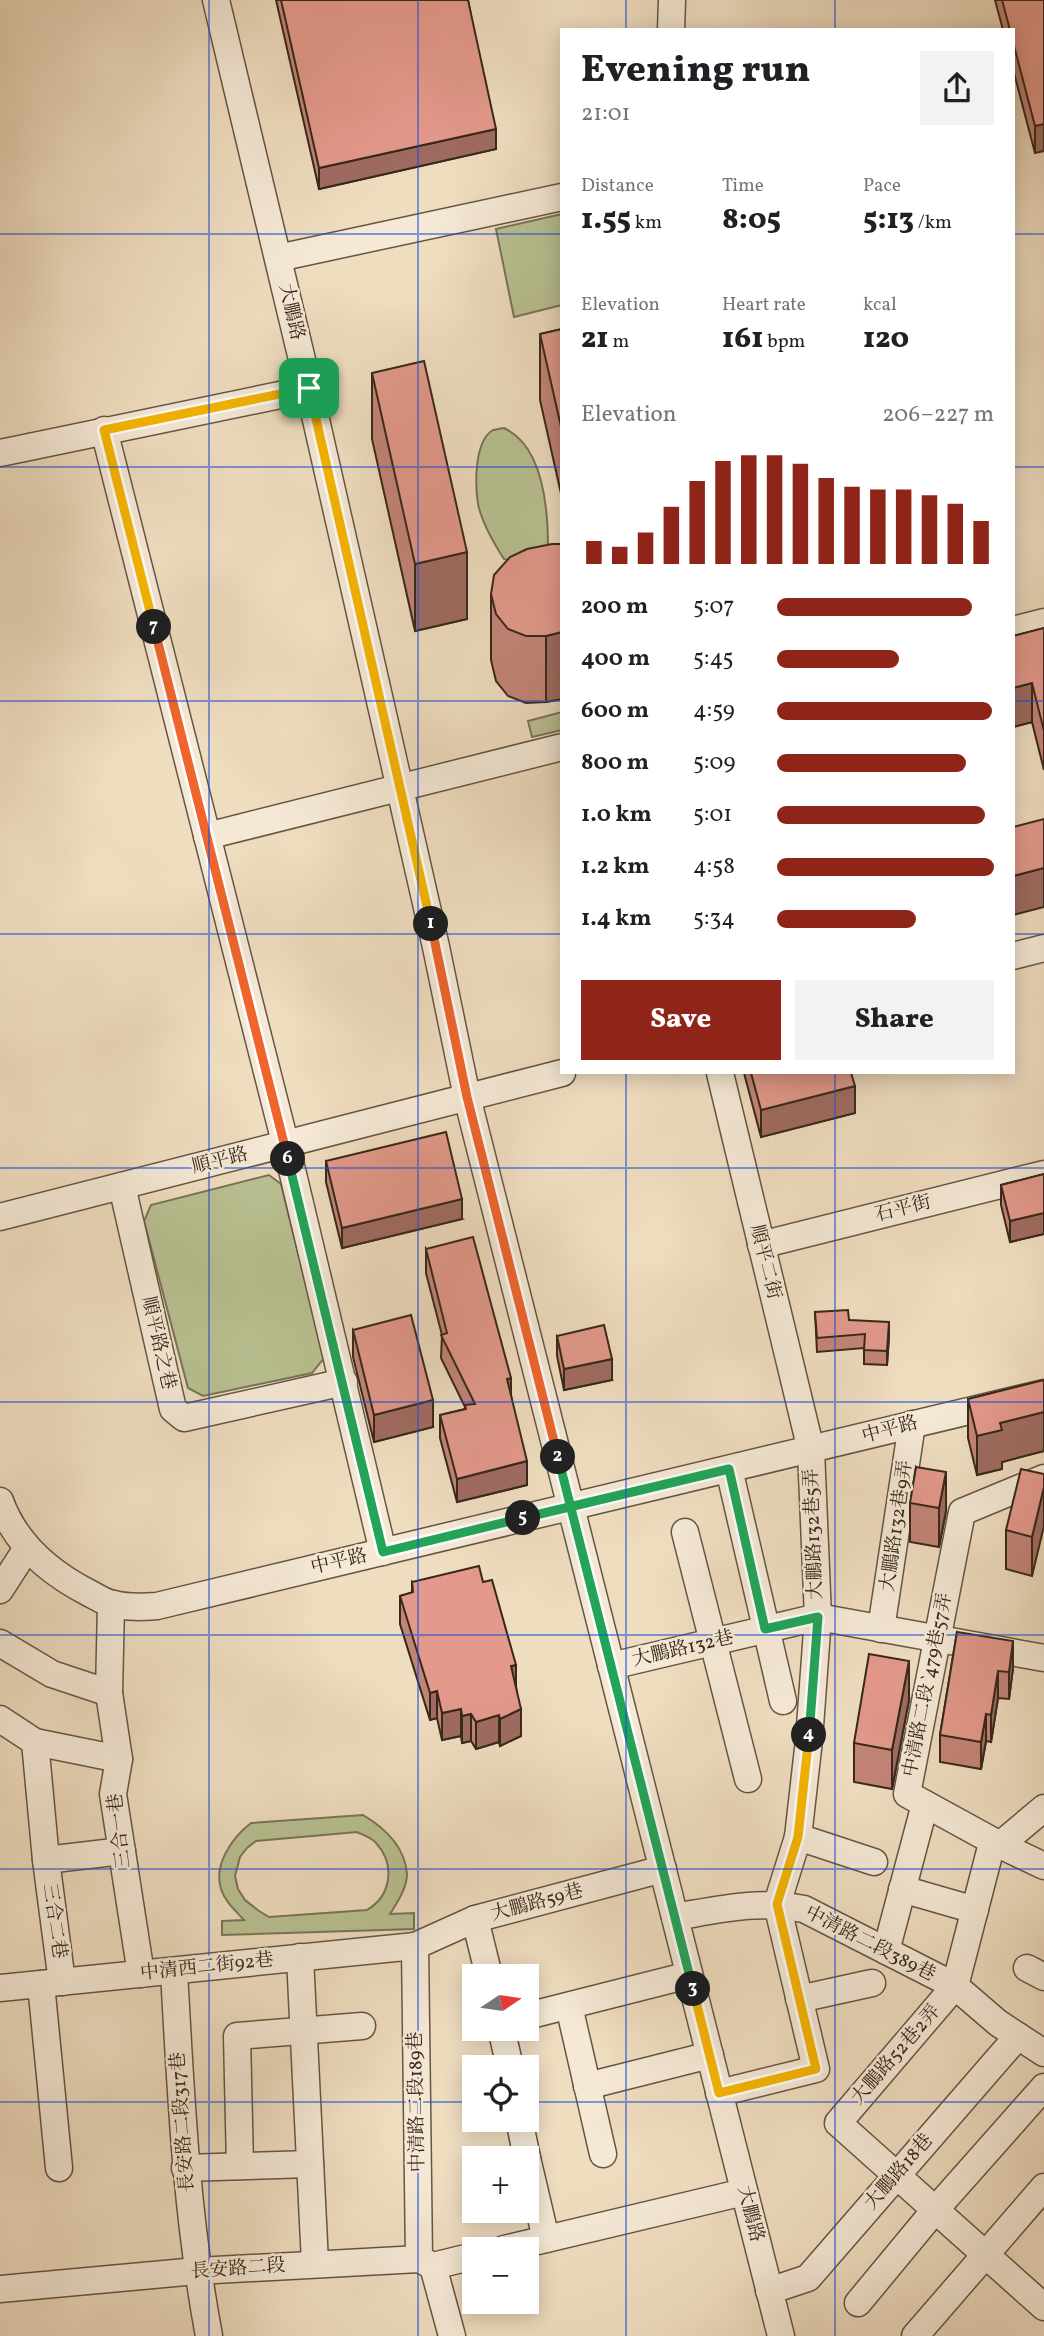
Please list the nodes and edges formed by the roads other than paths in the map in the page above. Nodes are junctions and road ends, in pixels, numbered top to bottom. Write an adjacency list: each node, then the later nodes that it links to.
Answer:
1 (216, 0): 5 (street, 大鵬路)
2 (672, 0): 3 (street)
3 (671, 28)
4 (560, 197): 5 (street)
5 (278, 258): 6 (street, 大鵬路)
6 (309, 388): 7 (street); 12 (street, 大鵬路)
7 (104, 430): 8 (street); 13 (street)
8 (0, 453)
9 (1044, 622): 10 (street)
10 (1015, 629)
11 (560, 748): 12 (street)
12 (399, 789): 13 (street); 18 (street, 大鵬路)
13 (207, 836): 19 (street)
14 (1044, 948): 15 (street)
15 (1015, 955)
16 (560, 1074): 18 (street, 順平路)
17 (720, 1074): 23 (street, 順平二街)
18 (467, 1097): 19 (street, 順平路); 31 (street, 大鵬路)
19 (284, 1144): 21 (street, 順平路); 24 (street)
20 (1044, 1174): 23 (street, 石平街)
21 (122, 1186): 22 (street, 順平路); 24 (street, 順平路之巷)
22 (0, 1217)
23 (761, 1245): 27 (street, 順平二街)
24 (344, 1382): 34 (street)
25 (1044, 1393): 26 (street, 中平路)
26 (912, 1424): 27 (street, 中平路); 39 (street, 大鵬路132巷9弄)
27 (811, 1450): 28 (street, 中平路); 37 (street, 大鵬路132巷5弄)
28 (729, 1469): 31 (street, 中平路); 38 (street)
29 (1044, 1478): 40 (street, 中清路二段ˋ479巷57弄)
30 (0, 1501): 33 (street, 中平路)
31 (570, 1507): 34 (street, 中平路); 44 (street, 大鵬路)
32 (685, 1532): 41 (street)
33 (27, 1548): 35 (street); 36 (street, 中平路)
34 (383, 1552): 36 (street, 中平路)
35 (0, 1590)
36 (111, 1604): 45 (street, 三合一巷)
37 (818, 1617): 38 (street, 大鵬路132巷); 39 (street, 大鵬路132巷); 53 (street, 大鵬路132巷5弄)
38 (765, 1629): 41 (street, 大鵬路132巷); 46 (street)
39 (881, 1629): 40 (street, 大鵬路132巷)
40 (938, 1639): 43 (street, 大鵬路132巷); 51 (street, 中清路二段ˋ479巷57弄)
41 (713, 1642): 44 (street, 大鵬路132巷); 50 (street)
42 (0, 1643): 45 (street)
43 (1044, 1658)
44 (611, 1666): 59 (street, 大鵬路)
45 (110, 1693): 49 (street, 三合一巷)
46 (783, 1702)
47 (0, 1719): 48 (street)
48 (35, 1742): 49 (street); 56 (street, 三合二巷)
49 (119, 1759): 55 (street, 三合一巷)
50 (748, 1779)
51 (925, 1804): 54 (street, 中清路二段ˋ479巷57弄); 60 (street)
52 (1044, 1808): 54 (street, 大鵬路52巷2弄)
53 (798, 1837): 57 (street); 61 (street, 大鵬路132巷5弄)
54 (1000, 1845): 58 (street, 中清路二段ˋ479巷57弄); 62 (street, 大鵬路52巷2弄)
55 (122, 1851): 56 (street, 三合二巷); 70 (street, 三合一巷)
56 (46, 1860): 72 (street, 三合二巷)
57 (874, 1862)
58 (1044, 1866)
59 (663, 1869): 63 (street, 大鵬路); 64 (street, 大鵬路59巷)
60 (902, 1889): 62 (street); 66 (street)
61 (777, 1904): 63 (street, 中清路二段389巷); 66 (street, 中清路二段389巷); 76 (street)
62 (975, 1910): 74 (street, 大鵬路52巷2弄)
63 (675, 1917): 71 (street, 大鵬路)
64 (475, 1919): 65 (street, 大鵬路59巷); 68 (street)
65 (415, 1945): 67 (street, 中清西二街92巷); 102 (street, 中清路二段189巷)
66 (886, 1951): 74 (street, 中清路二段389巷)
67 (300, 1957): 69 (street, 中清西二街92巷); 80 (street)
68 (486, 1964)
69 (174, 1972): 70 (street, 中清西二街92巷); 91 (street, 長安路二段317巷)
70 (141, 1974): 72 (street, 中清西二街92巷)
71 (690, 1975): 77 (street); 83 (street, 大鵬路)
72 (51, 1983): 75 (street, 中清西二街92巷); 90 (street, 三合二巷)
73 (872, 1983): 76 (street)
74 (955, 1986): 81 (street, 中清路二段389巷); 92 (street, 大鵬路52巷2弄)
75 (0, 1988)
76 (799, 1999): 86 (street)
77 (569, 2006): 78 (street); 84 (street)
78 (539, 2014)
79 (362, 2026): 80 (street)
80 (304, 2030): 88 (street); 89 (street)
81 (1018, 2036): 82 (street, 中清路二段389巷); 92 (street, 大鵬路18巷)
82 (1044, 2053)
83 (710, 2055): 84 (street); 86 (street, 大鵬路)
84 (587, 2086): 87 (street)
85 (1044, 2087): 96 (street)
86 (719, 2093): 94 (street, 大鵬路)
87 (603, 2154)
88 (310, 2164): 89 (street); 101 (street)
89 (240, 2166): 91 (street)
90 (59, 2168)
91 (185, 2168): 103 (street, 長安路二段317巷)
92 (897, 2175): 96 (street); 105 (street, 大鵬路18巷)
93 (1044, 2187): 99 (street)
94 (744, 2192): 97 (street); 105 (street, 大鵬路)
95 (539, 2209): 97 (street)
96 (935, 2210): 99 (street); 106 (street)
97 (546, 2239): 98 (street)
98 (539, 2241)
99 (985, 2255): 107 (street); 111 (street)
100 (462, 2258): 102 (street, 長安路二段)
101 (315, 2263): 102 (street, 長安路二段); 103 (street, 長安路二段)
102 (426, 2263): 110 (street, 中清路二段189巷)
103 (197, 2271): 104 (street, 長安路二段); 109 (street, 長安路二段317巷)
104 (0, 2289)
105 (769, 2291): 108 (street, 大鵬路)
106 (858, 2303)
107 (1044, 2307)
108 (777, 2335)
109 (209, 2336)
110 (452, 2336)
111 (915, 2336)

